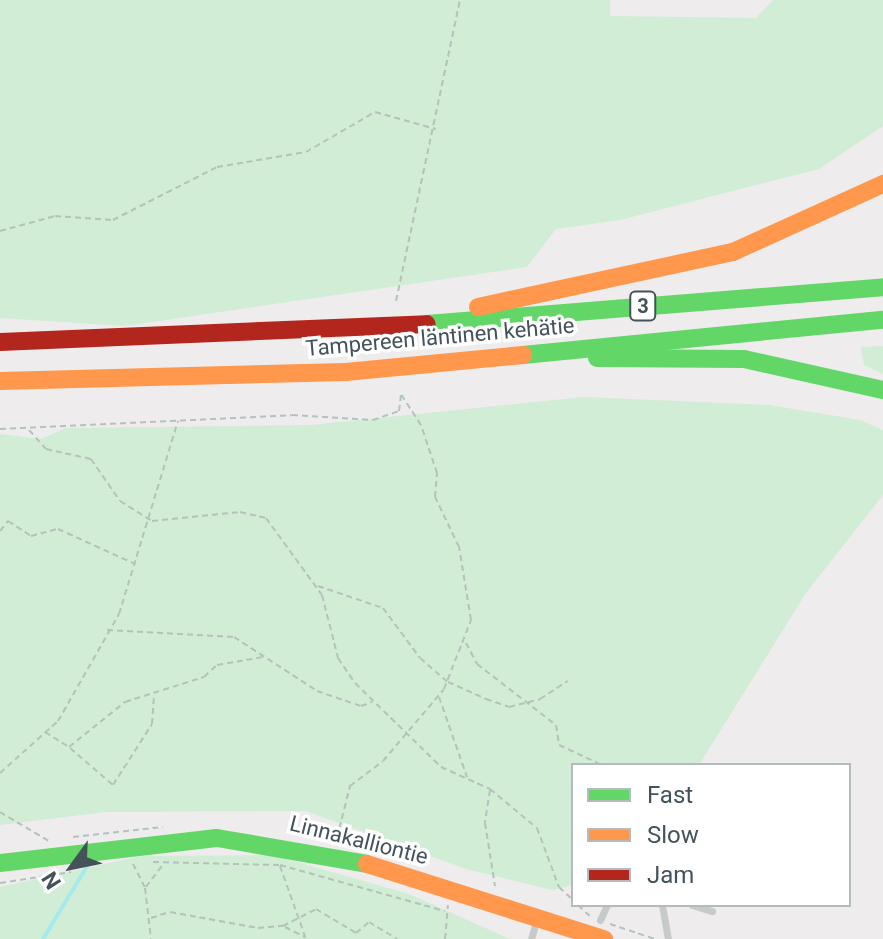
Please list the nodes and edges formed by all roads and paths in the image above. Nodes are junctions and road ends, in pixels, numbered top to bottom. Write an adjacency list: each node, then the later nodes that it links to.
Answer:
1 (460, 0): 2 (path)
2 (436, 129): 4 (path); 6 (path)
3 (883, 184): 8 (main road)
4 (0, 231)
5 (883, 287): 8 (main road, Tampereen läntinen kehätie / 3)
6 (396, 301)
7 (883, 320): 10 (main road, Tampereen läntinen kehätie / 3)
8 (403, 324): 9 (main road, Tampereen läntinen kehätie / 3)
9 (0, 342)
10 (526, 354): 11 (main road, Tampereen läntinen kehätie / 3); 12 (main road)
11 (0, 381)
12 (883, 390)
13 (179, 420): 15 (path); 16 (path); 21 (path)
14 (0, 429): 15 (path)
15 (29, 430): 16 (path)
16 (152, 521): 18 (path); 19 (path)
17 (0, 531): 18 (path)
18 (136, 564): 20 (path)
19 (317, 585): 24 (path); 27 (path)
20 (107, 630): 22 (path); 29 (path)
21 (465, 641): 24 (path); 28 (path)
22 (264, 657): 26 (path); 27 (path)
23 (568, 681): 28 (path)
24 (448, 682): 25 (path); 28 (path)
25 (438, 695): 30 (path); 34 (path)
26 (154, 696): 31 (path); 31 (path)
27 (373, 702): 30 (path)
28 (527, 702): 32 (path)
29 (45, 732): 31 (path); 33 (path)
30 (403, 733): 34 (path); 37 (path)
31 (69, 747)
32 (598, 763)
33 (0, 773)
34 (468, 778): 35 (path)
35 (490, 789): 47 (path); 50 (path)
36 (0, 812): 38 (path)
37 (337, 838)
38 (49, 841)
39 (281, 844): 42 (main road, Linnakalliontie); 44 (path); 49 (main road, Linnakalliontie)
40 (132, 862): 41 (path); 43 (path); 48 (path)
41 (165, 862): 44 (path); 48 (path)
42 (0, 863)
43 (117, 864)
44 (280, 865): 55 (path); 60 (path)
45 (73, 872): 46 (path)
46 (0, 883)
47 (495, 886)
48 (145, 888): 59 (path)
49 (456, 891): 55 (path); 57 (main road, Linnakalliontie)
50 (571, 898)
51 (580, 907): 58 (path)
52 (607, 907): 62 (lane)
53 (662, 907): 68 (lane)
54 (699, 907): 56 (lane)
55 (445, 911): 66 (path)
56 (712, 911)
57 (537, 916): 62 (main road, Linnakalliontie); 67 (lane)
58 (591, 917)
59 (151, 918): 61 (path); 64 (path)
60 (299, 919): 61 (path); 63 (path); 65 (path)
61 (283, 926): 63 (path)
62 (602, 930)
63 (306, 938)
64 (151, 939)
65 (397, 939)
66 (445, 939)
67 (531, 939)
68 (668, 939)

